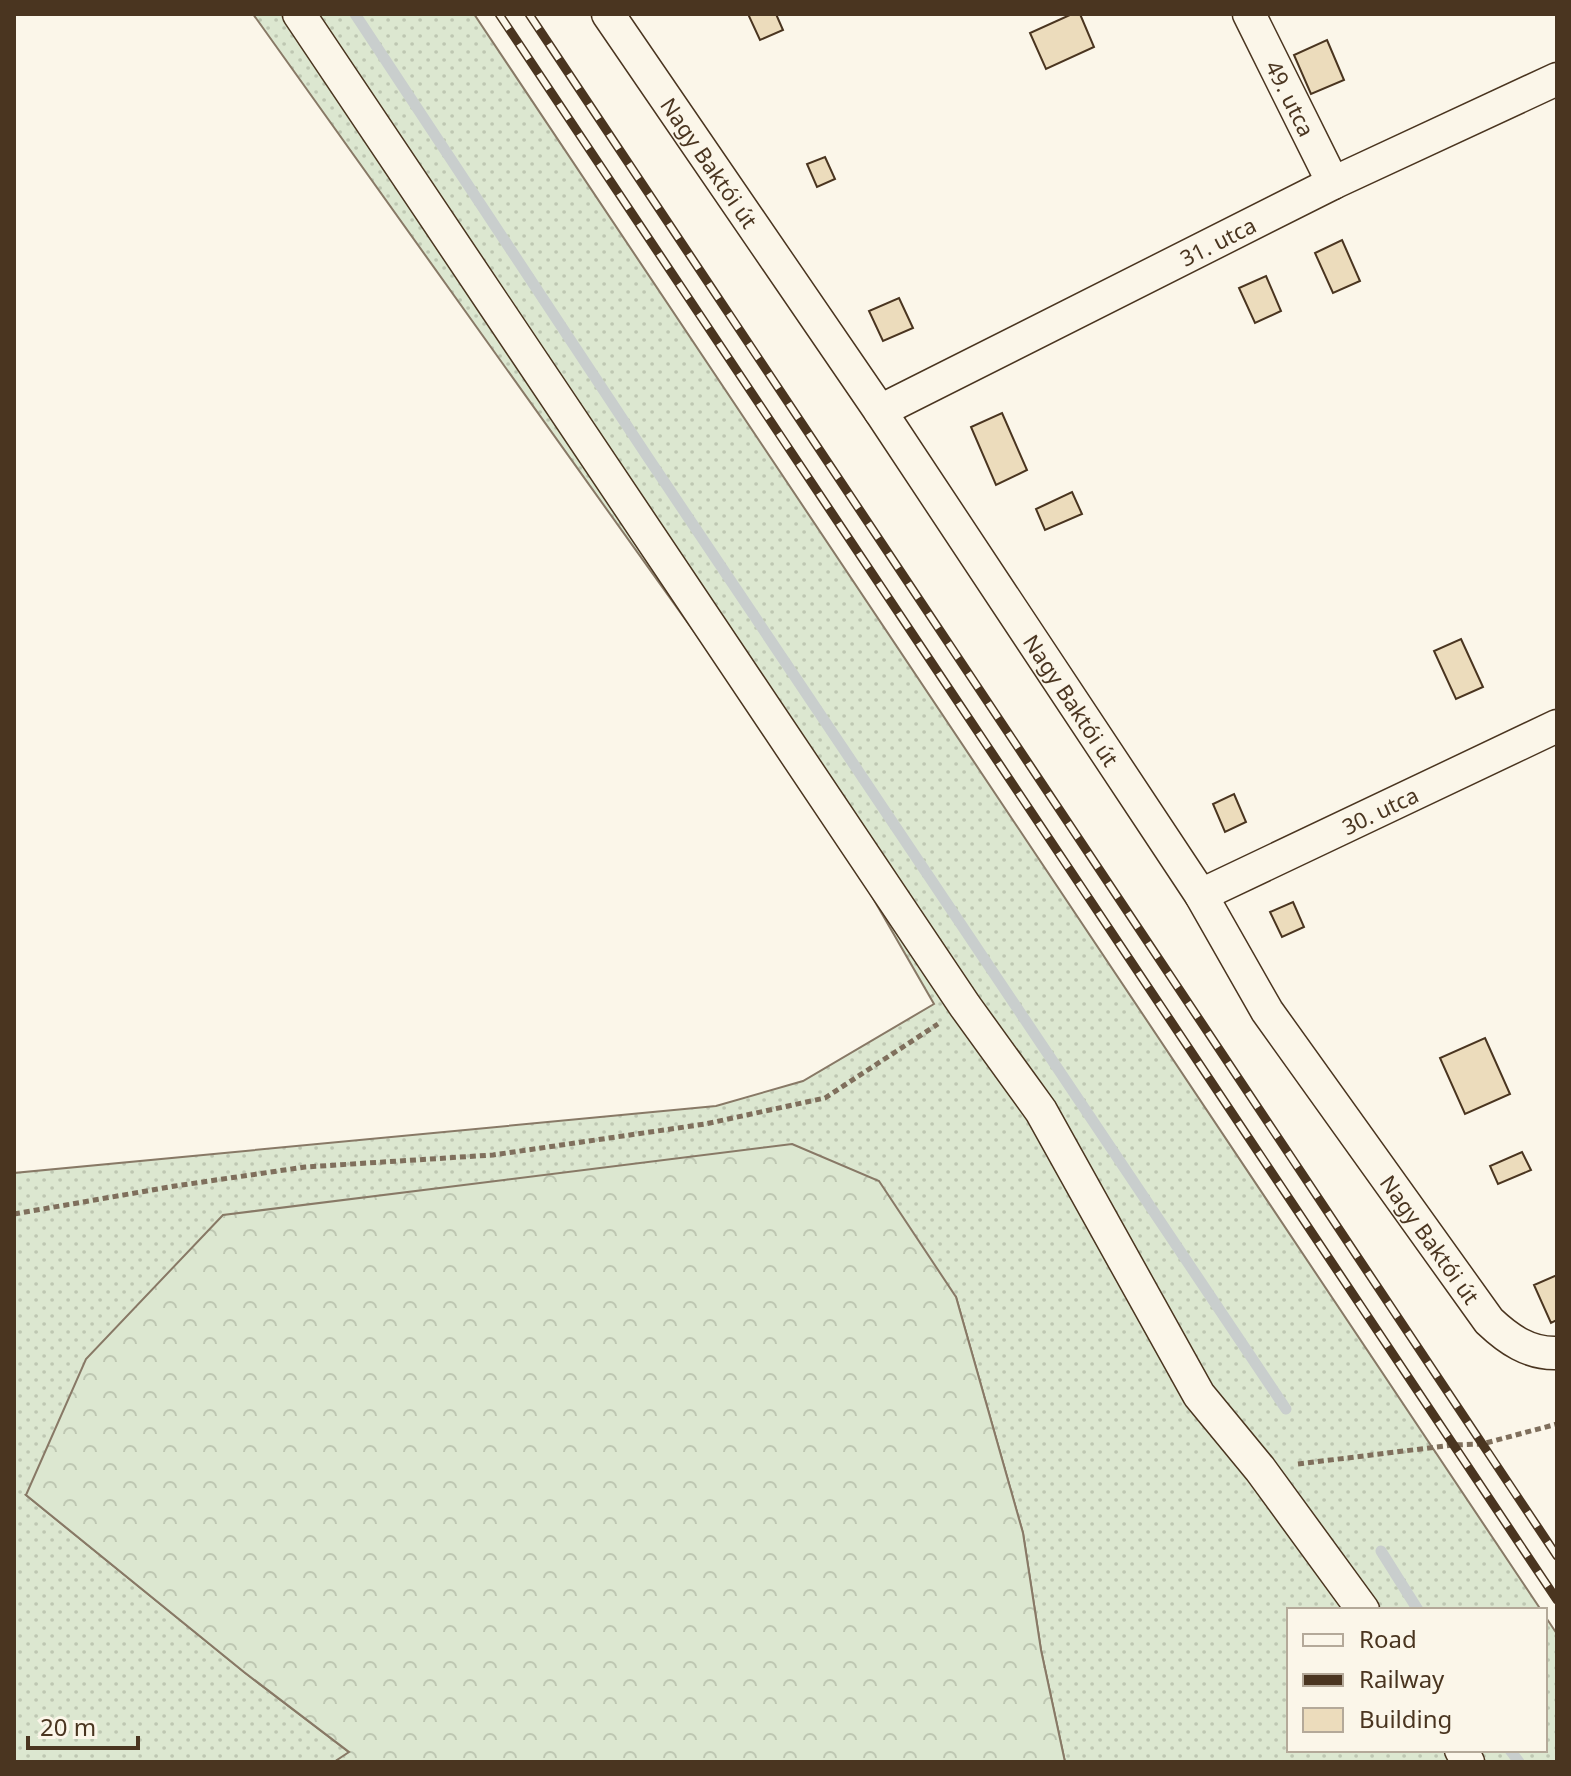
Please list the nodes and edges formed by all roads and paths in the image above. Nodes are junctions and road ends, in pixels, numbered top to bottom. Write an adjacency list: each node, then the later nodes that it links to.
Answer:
1 (299, 14): 9 (street)
2 (608, 14): 6 (street, Nagy Baktói út)
3 (1249, 14): 5 (street, 49. utca)
4 (1557, 79): 5 (street, 31. utca)
5 (1333, 183): 6 (street, 31. utca)
6 (880, 411): 8 (street, Nagy Baktói út)
7 (1557, 726): 8 (street, 30. utca)
8 (1201, 895): 11 (street, Nagy Baktói út)
9 (965, 1006): 10 (path); 13 (street)
10 (14, 1214)
11 (1557, 1353)
12 (1557, 1424): 13 (path)
13 (1260, 1469): 14 (street)
14 (1362, 1608)

